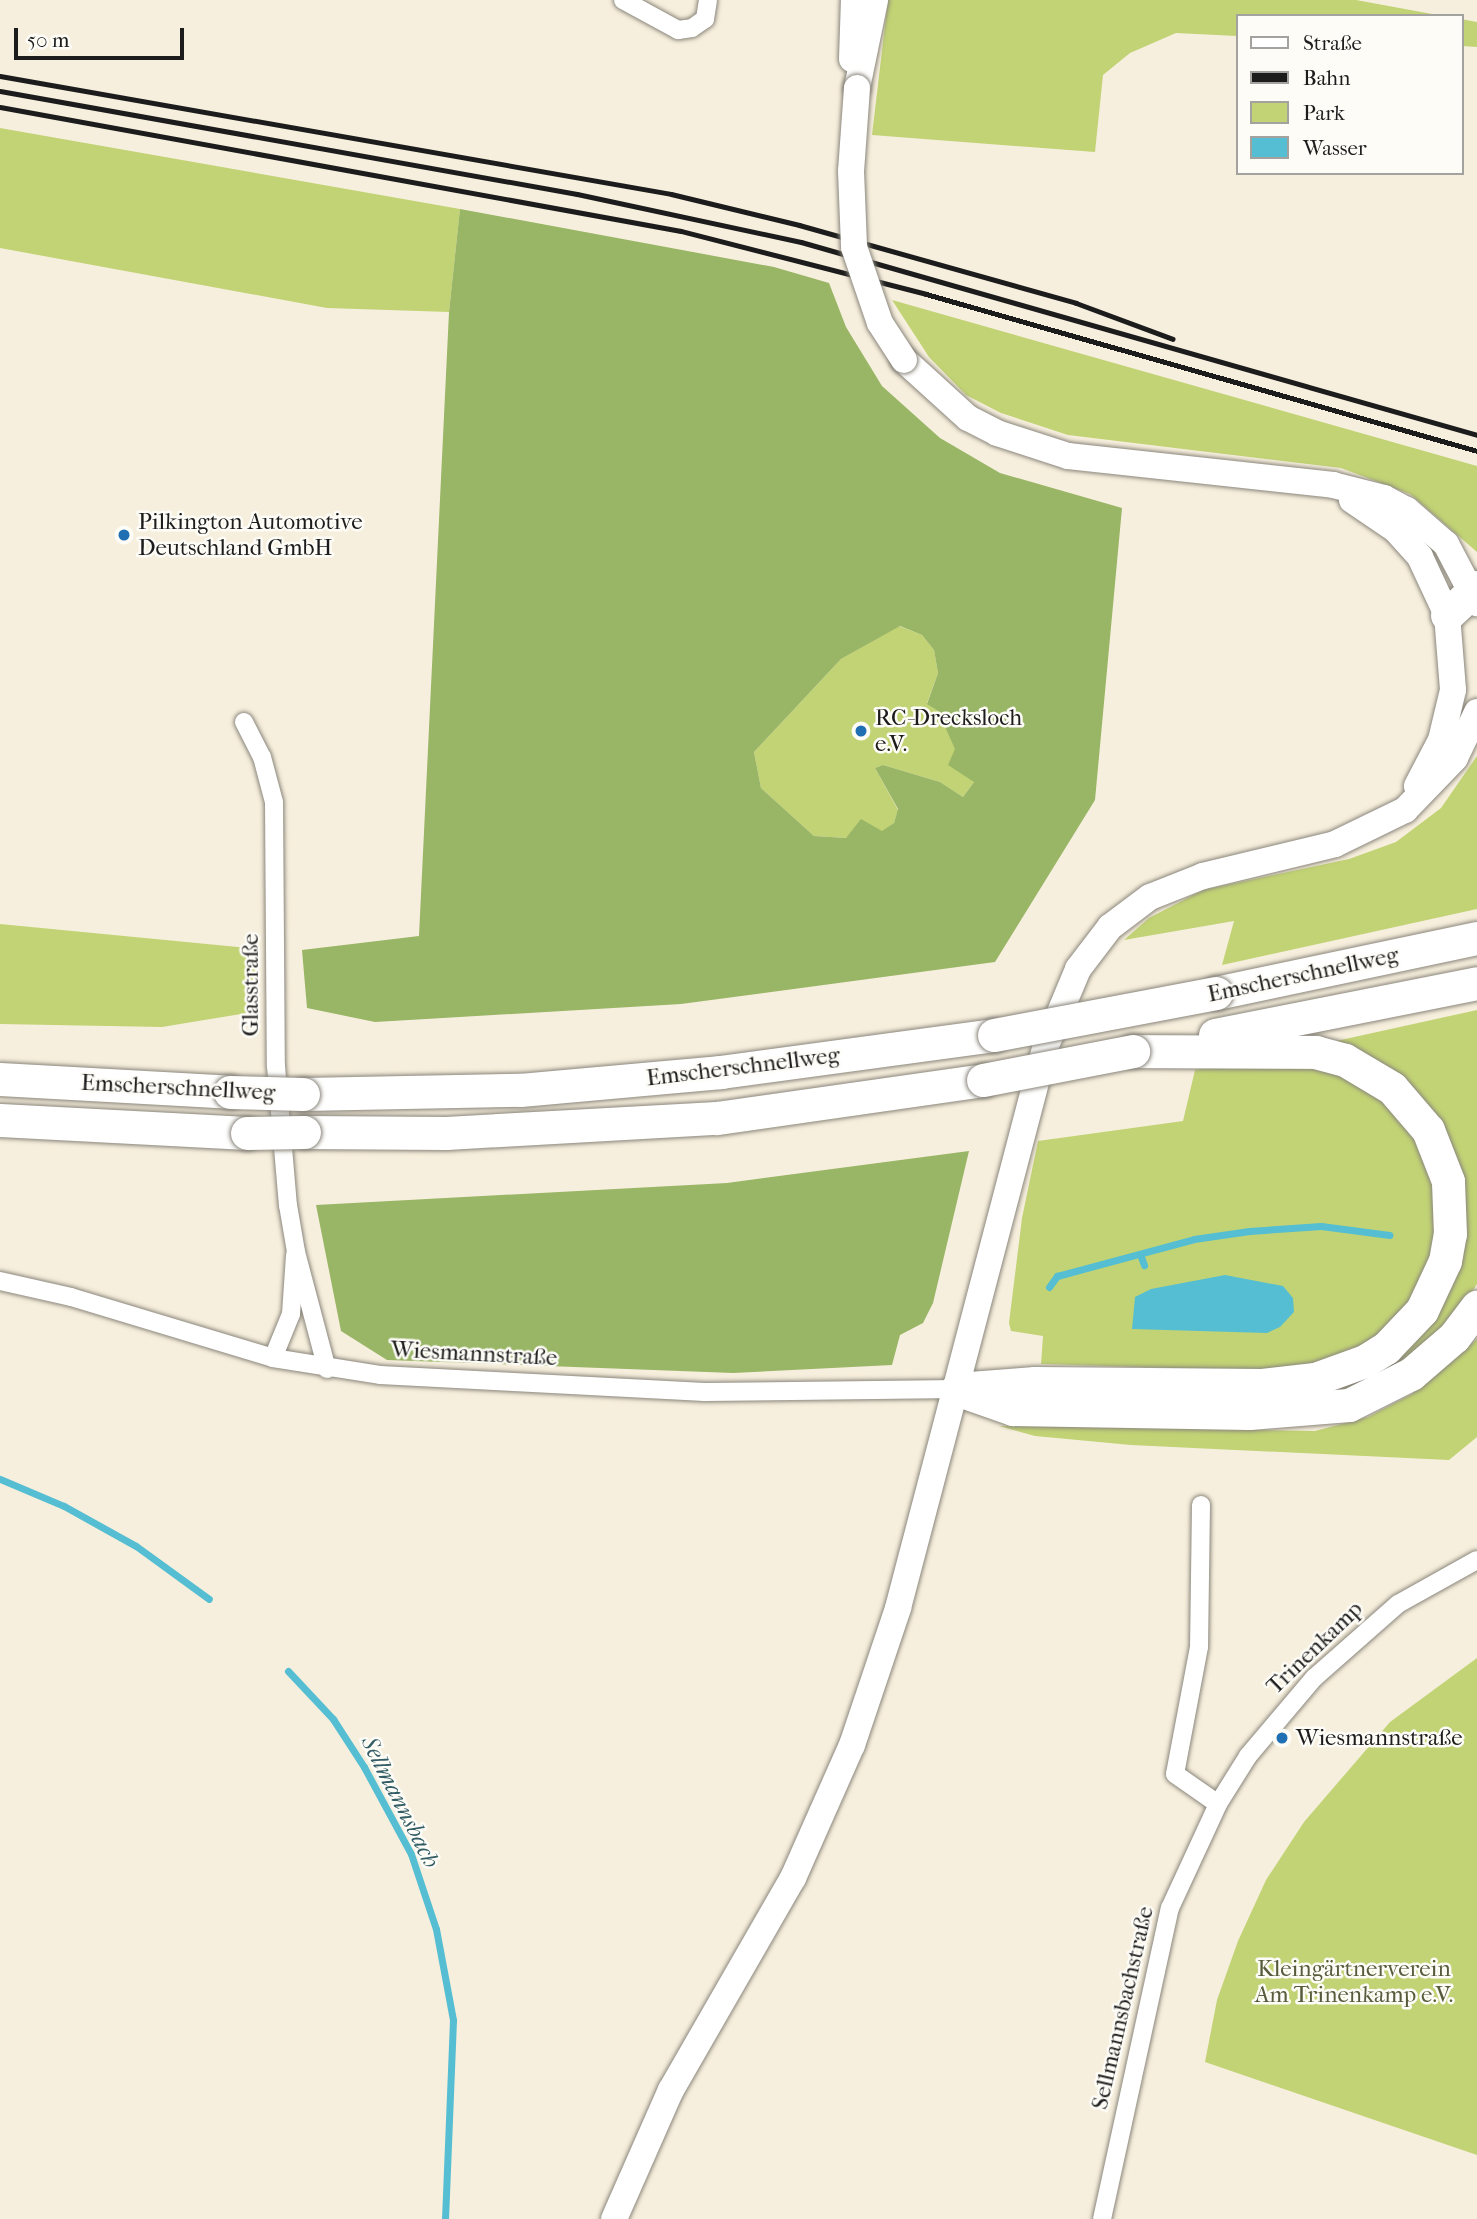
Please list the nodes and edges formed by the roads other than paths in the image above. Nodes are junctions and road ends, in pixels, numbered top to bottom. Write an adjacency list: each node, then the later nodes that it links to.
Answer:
1 (622, 0): 2 (street)
2 (708, 0)
3 (854, 0): 5 (main road)
4 (875, 0): 5 (main road)
5 (857, 88): 6 (main road, bridge)
6 (1307, 485): 7 (main road); 7 (main road)
7 (1470, 602): 10 (main road)
8 (1477, 712): 10 (main road)
9 (244, 722): 16 (street, Glasstraße)
10 (1384, 822): 21 (main road)
11 (1477, 938): 14 (highway, Emscherschnellweg, bridge)
12 (1477, 983): 13 (highway, Emscherschnellweg)
13 (1203, 1043): 15 (highway, Emscherschnellweg, bridge); 21 (highway)
14 (0, 1079)
15 (0, 1120)
16 (296, 1252): 19 (street, Glasstraße); 20 (street, Glasstraße)
17 (0, 1281): 19 (street, Wiesmannstraße)
18 (1477, 1307): 21 (highway)
19 (273, 1358): 20 (street, Wiesmannstraße)
20 (327, 1369): 21 (street, Wiesmannstraße)
21 (957, 1390): 25 (main road)
22 (1201, 1505): 24 (street)
23 (1477, 1560): 24 (street, Trinenkamp)
24 (1218, 1804): 26 (street, Sellmannsbachstraße)
25 (614, 2219)
26 (1102, 2219)

